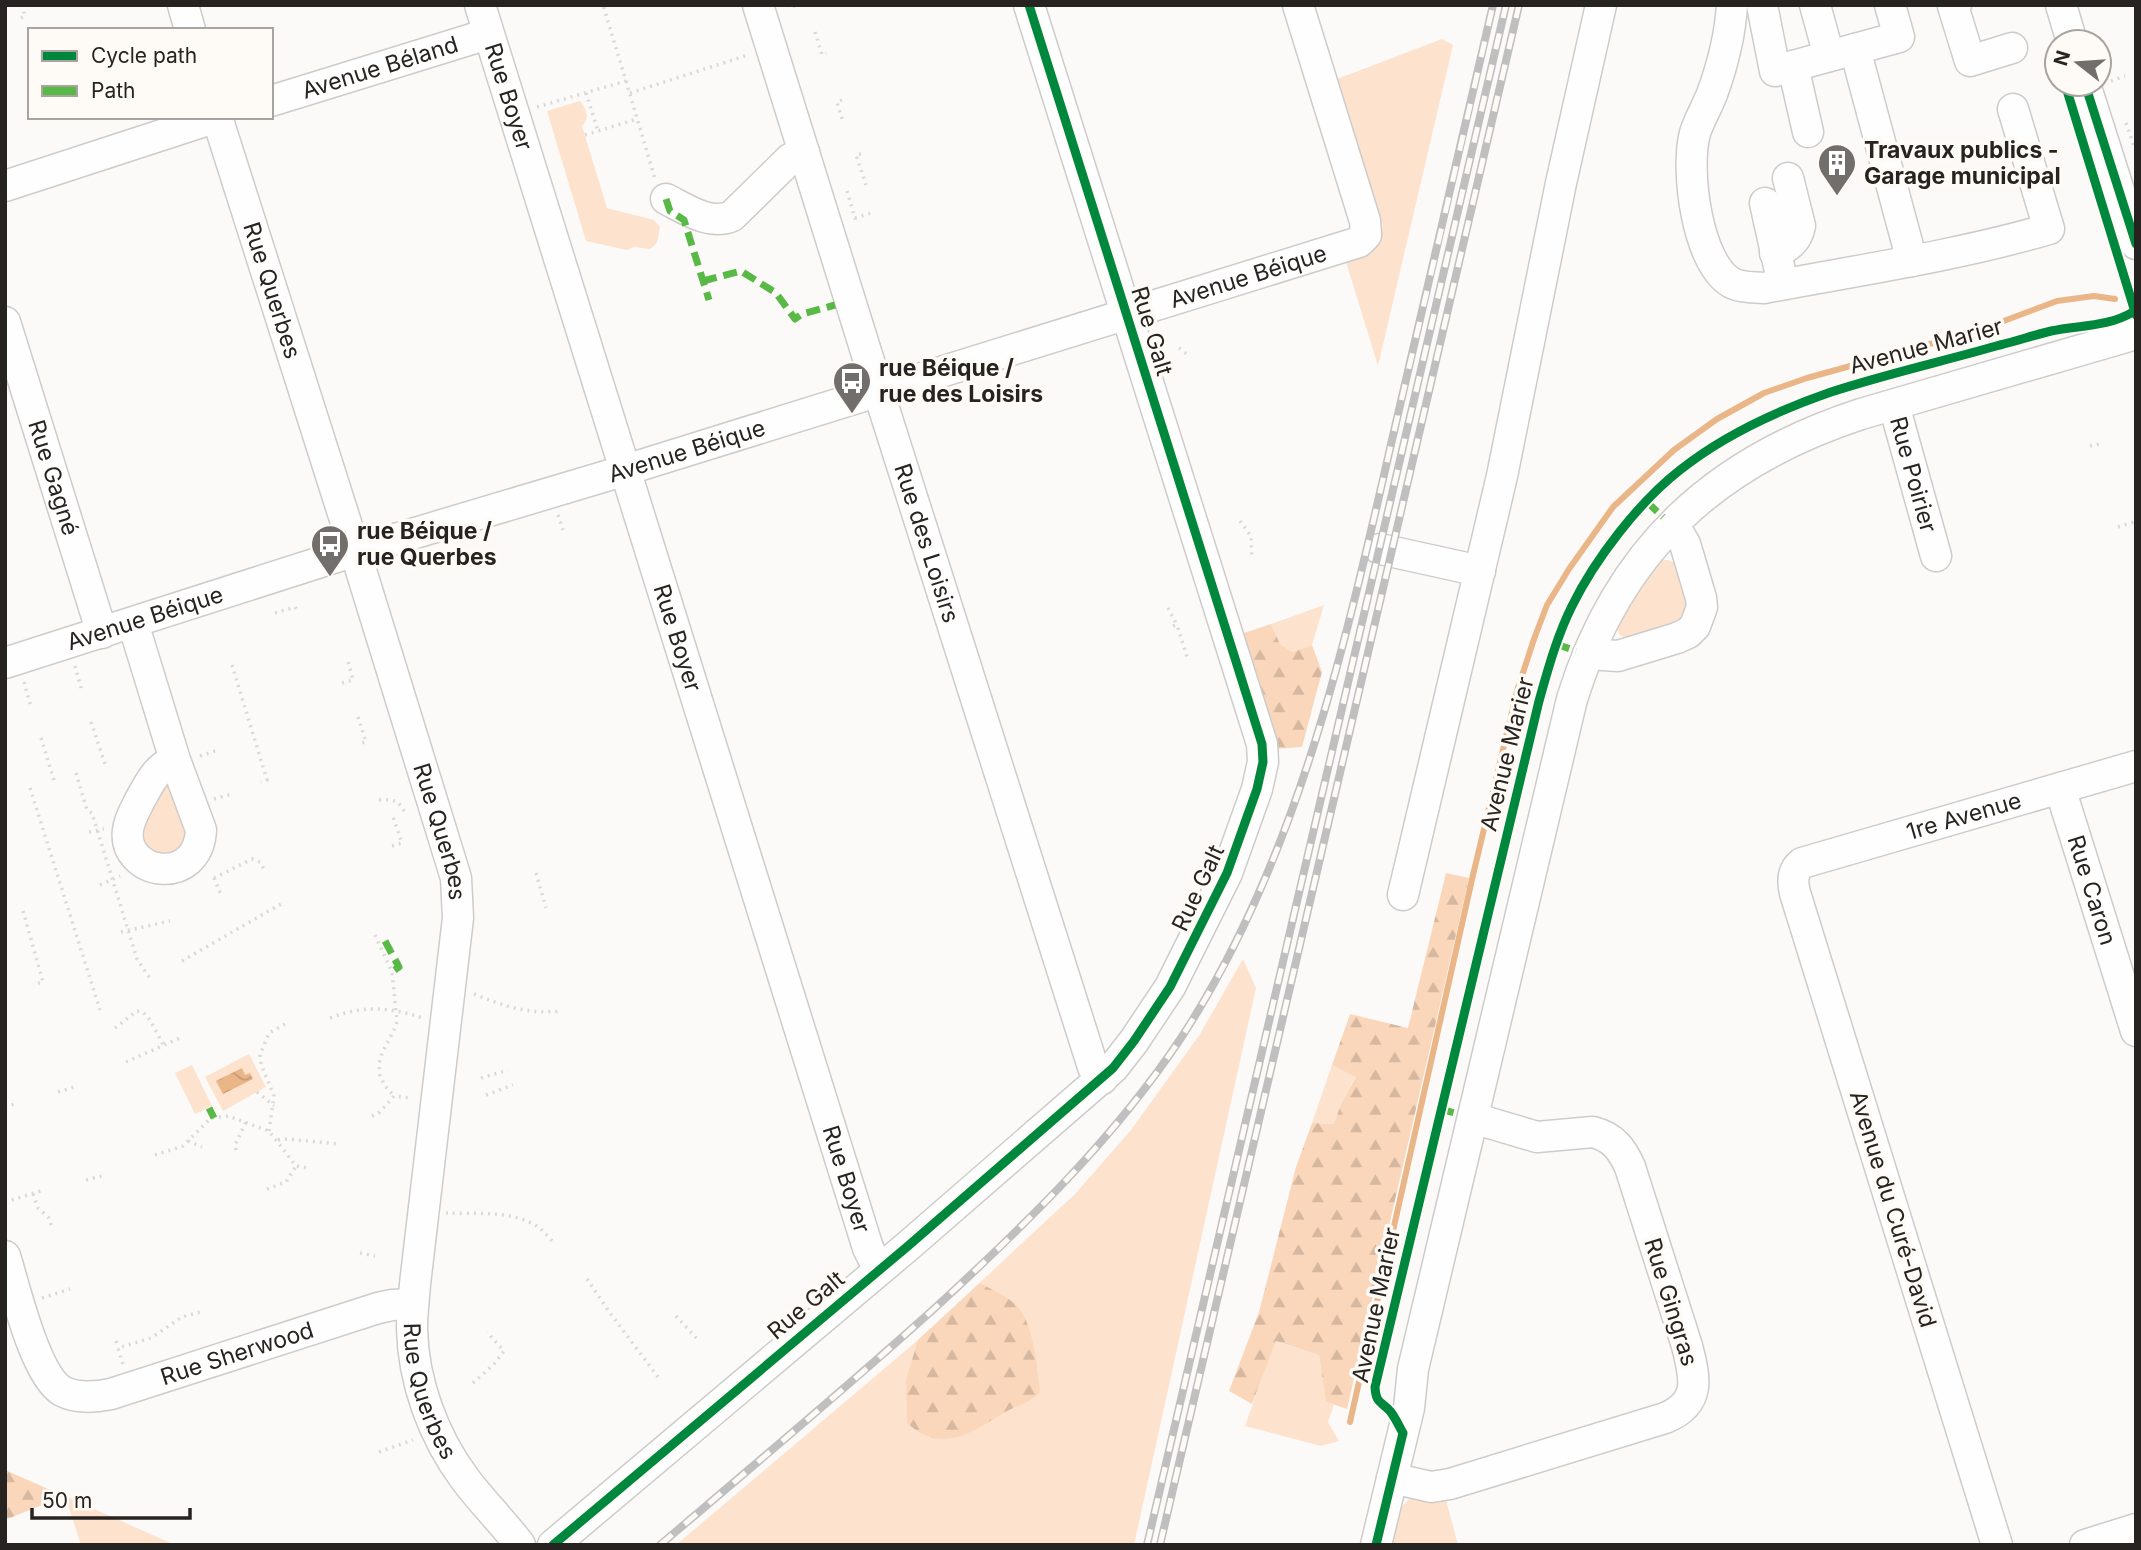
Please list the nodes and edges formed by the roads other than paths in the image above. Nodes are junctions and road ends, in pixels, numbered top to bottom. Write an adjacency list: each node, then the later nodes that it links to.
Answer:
1 (183, 5): 13 (street)
2 (480, 5): 15 (street, Rue Boyer)
3 (758, 5): 25 (street, Rue des Loisirs)
4 (1029, 5): 34 (street, Rue Galt)
5 (1298, 5): 34 (street, Avenue Béique)
6 (1601, 5): 44 (street)
7 (1732, 5): 33 (street)
8 (1762, 5): 18 (street)
9 (1815, 5): 17 (street)
10 (1890, 5): 17 (street)
11 (1956, 5): 16 (street)
12 (2061, 5): 14 (street)
13 (189, 28)
14 (2068, 28)
15 (488, 34): 20 (street, Avenue Béland); 39 (street, Rue Boyer)
16 (2012, 48)
17 (1842, 53): 18 (street); 32 (street)
18 (1793, 66): 24 (street)
19 (2089, 98): 30 (street)
20 (273, 100)
21 (2013, 108): 32 (street)
22 (211, 119): 27 (street)
23 (218, 119): 42 (street, Rue Querbes)
24 (1808, 132)
25 (804, 152): 28 (street); 37 (street, Rue des Loisirs)
26 (1788, 178): 31 (street)
27 (5, 186)
28 (666, 199)
29 (1765, 203): 31 (street)
30 (2136, 244)
31 (1776, 253): 33 (street)
32 (1912, 261): 33 (street)
33 (1783, 284)
34 (1127, 313): 37 (street, Avenue Béique); 55 (street, Rue Galt)
35 (5, 321): 46 (street, Rue Gagné)
36 (2136, 334): 38 (street, Avenue Marier)
37 (878, 390): 39 (street, Avenue Béique); 55 (street, Rue des Loisirs)
38 (1894, 405): 40 (street, Avenue Marier); 43 (street, Rue Poirier)
39 (624, 470): 42 (street, Avenue Béique); 58 (street, Rue Boyer)
40 (1671, 527): 47 (street, Avenue Marier); 47 (street)
41 (1380, 549): 44 (street)
42 (355, 551): 45 (street, Avenue Béique); 59 (street, Rue Querbes)
43 (1936, 556)
44 (1480, 571): 53 (street)
45 (133, 623): 46 (street, Avenue Béique); 49 (street)
46 (102, 633): 48 (street, Avenue Béique)
47 (1588, 654): 56 (street, Avenue Marier)
48 (14, 668)
49 (185, 759)
50 (2136, 766): 51 (street, 1re Avenue)
51 (2060, 788): 52 (street, 1re Avenue); 54 (street, Rue Caron)
52 (1794, 872): 65 (street, Avenue du Curé-David)
53 (1402, 895)
54 (2136, 1031)
55 (1102, 1079): 58 (street, Rue Galt)
56 (1473, 1118): 60 (street, Avenue Marier); 60 (street, Rue Gingras)
57 (5, 1256): 59 (street, Rue Sherwood)
58 (879, 1270): 63 (street, Rue Galt)
59 (414, 1304): 62 (street, Rue Querbes)
60 (1392, 1478): 64 (street, Avenue Marier)
61 (2136, 1529): 66 (street)
62 (520, 1545)
63 (553, 1545)
64 (1376, 1545)
65 (1997, 1545)
66 (2085, 1545)

